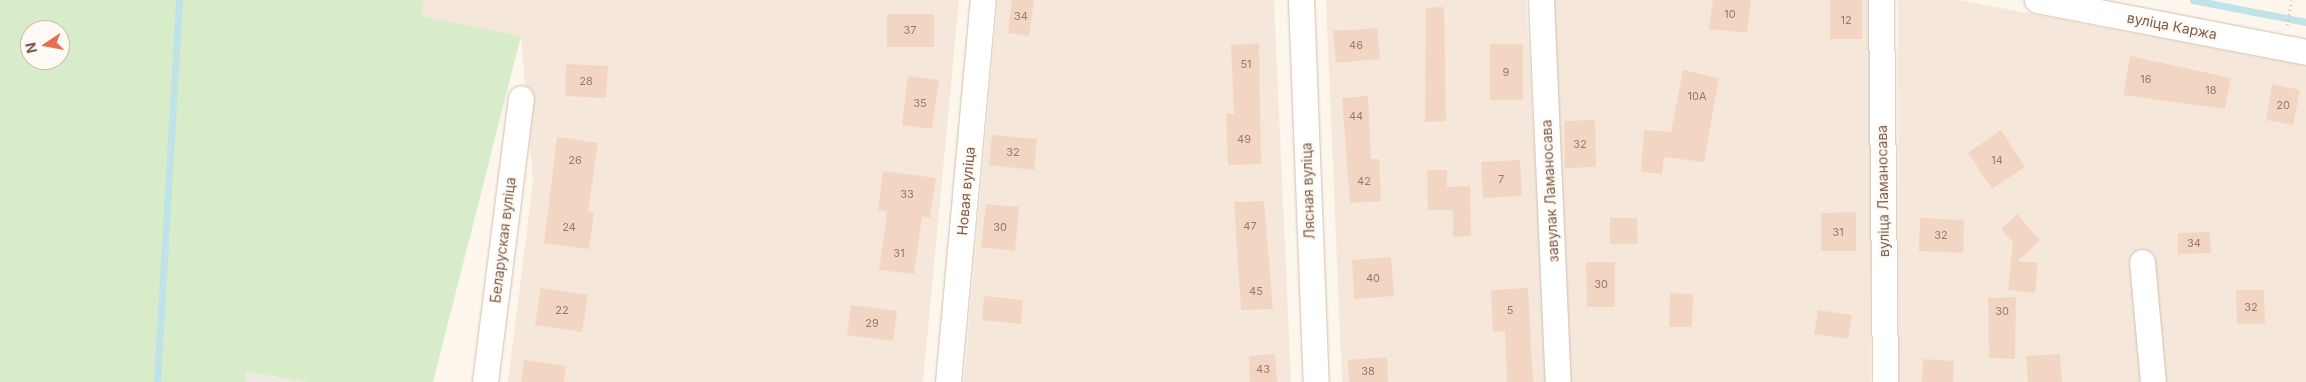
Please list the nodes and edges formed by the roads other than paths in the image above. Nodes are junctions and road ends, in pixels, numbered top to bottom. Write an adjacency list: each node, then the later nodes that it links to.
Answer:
1 (983, 0): 10 (street, Новая вуліца)
2 (1300, 0): 11 (street, Лясная вуліца)
3 (1541, 0): 12 (street, завулак Ламаносава)
4 (1881, 0): 13 (street, вуліца Ламаносава)
5 (2038, 0): 6 (street, вуліца Каржа)
6 (2306, 52)
7 (521, 98): 9 (street, Беларуская вуліца)
8 (2142, 262): 14 (street)
9 (485, 382)
10 (948, 382)
11 (1316, 382)
12 (1558, 382)
13 (1885, 382)
14 (2152, 382)

